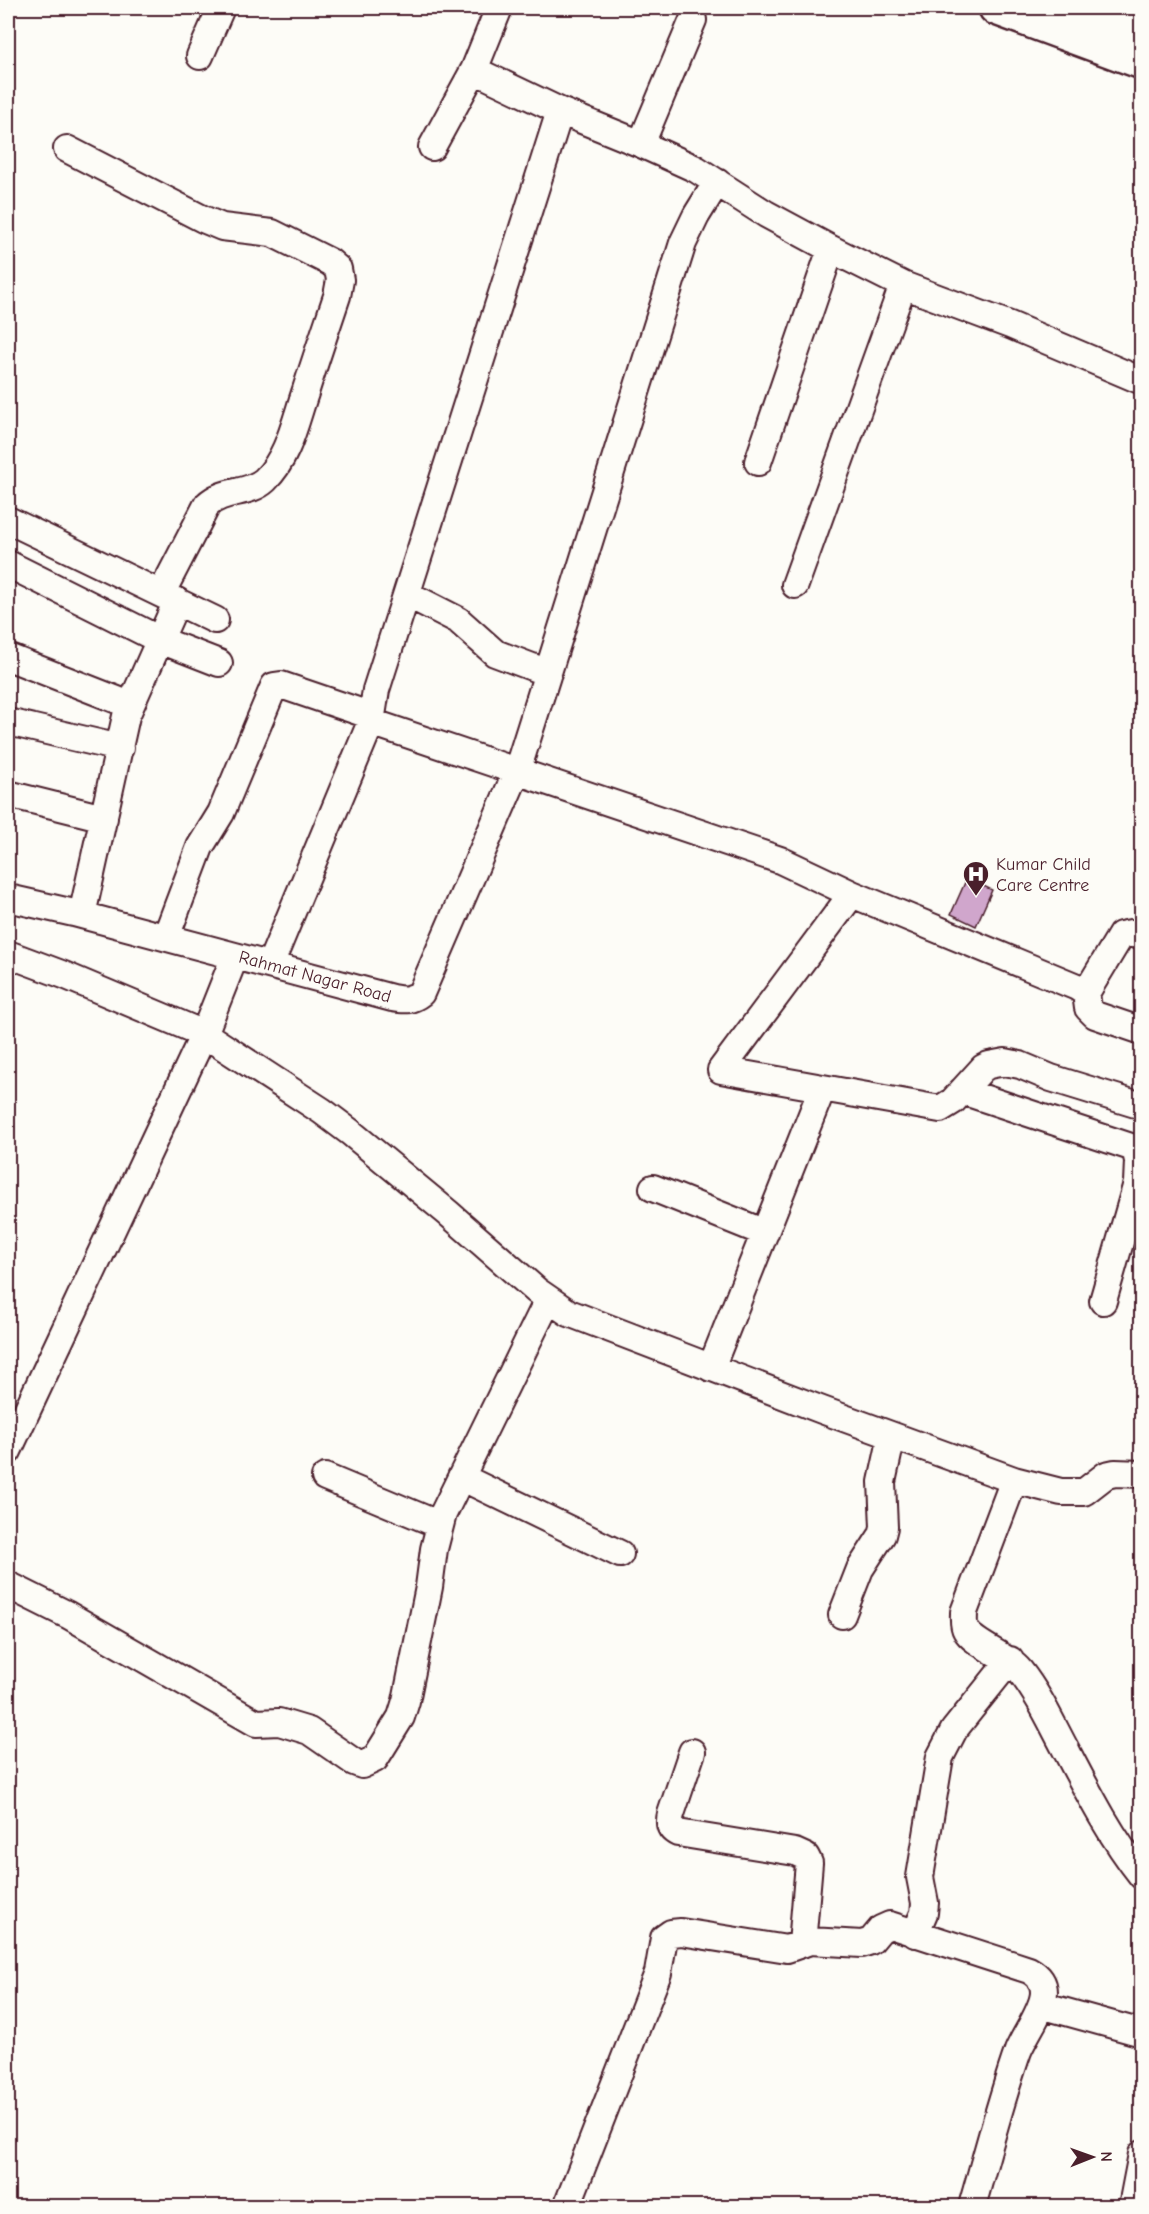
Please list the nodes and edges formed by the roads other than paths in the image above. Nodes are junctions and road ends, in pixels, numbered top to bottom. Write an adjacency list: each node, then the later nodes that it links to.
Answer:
1 (221, 8): 7 (street)
2 (499, 8): 9 (street)
3 (996, 8): 8 (highway)
4 (1078, 9): 6 (highway)
5 (693, 20): 11 (street)
6 (1142, 34)
7 (200, 56)
8 (1142, 62)
9 (474, 70): 10 (street); 12 (street)
10 (560, 111): 11 (street); 22 (street)
11 (641, 144): 14 (street)
12 (432, 147)
13 (67, 149): 23 (street)
14 (717, 183): 15 (street); 28 (street)
15 (831, 249): 16 (street); 18 (street)
16 (903, 285): 17 (street); 21 (street)
17 (1142, 381)
18 (758, 462)
19 (8, 520): 23 (street)
20 (11, 574): 25 (street)
21 (795, 585)
22 (407, 594): 28 (street); 30 (street)
23 (169, 598): 24 (street); 25 (street)
24 (215, 620)
25 (160, 640): 27 (street); 29 (street)
26 (8, 657): 29 (street)
27 (219, 663)
28 (548, 674): 33 (street)
29 (130, 705): 32 (street)
30 (371, 719): 33 (street); 39 (street); 43 (street)
31 (8, 722): 32 (street)
32 (120, 748): 35 (street)
33 (517, 771): 36 (street); 43 (street, Rahmat Nagar Road)
34 (8, 794): 35 (street)
35 (104, 818): 38 (street)
36 (852, 894): 44 (street); 47 (street)
37 (8, 898): 38 (street, Rahmat Nagar Road)
38 (82, 915): 39 (street, Rahmat Nagar Road)
39 (166, 937): 42 (street, Rahmat Nagar Road)
40 (1142, 937): 44 (street)
41 (8, 954): 46 (street)
42 (235, 956): 43 (street, Rahmat Nagar Road); 46 (street)
43 (270, 965)
44 (1086, 993): 45 (street)
45 (1142, 1031)
46 (204, 1034): 52 (street); 56 (street)
47 (822, 1089): 48 (street); 51 (street)
48 (962, 1091): 49 (street); 53 (street)
49 (1142, 1106)
50 (653, 1188): 51 (street)
51 (765, 1233): 54 (street)
52 (548, 1299): 54 (street); 59 (street)
53 (1103, 1301)
54 (711, 1368): 55 (street)
55 (892, 1436): 60 (street); 64 (street)
56 (8, 1450)
57 (1142, 1474): 60 (street)
58 (325, 1477): 61 (street)
59 (461, 1478): 61 (street); 62 (street)
60 (1014, 1480): 65 (street)
61 (440, 1525): 63 (street)
62 (620, 1554)
63 (8, 1585)
64 (842, 1615)
65 (1010, 1660): 67 (street); 68 (street)
66 (692, 1752): 69 (street)
67 (1142, 1876)
68 (915, 1934): 69 (street); 70 (street)
69 (802, 1944): 73 (street)
70 (1041, 2005): 71 (street); 74 (street)
71 (1142, 2033)
72 (1142, 2154): 75 (street)
73 (567, 2206)
74 (972, 2206)
75 (1132, 2206)

